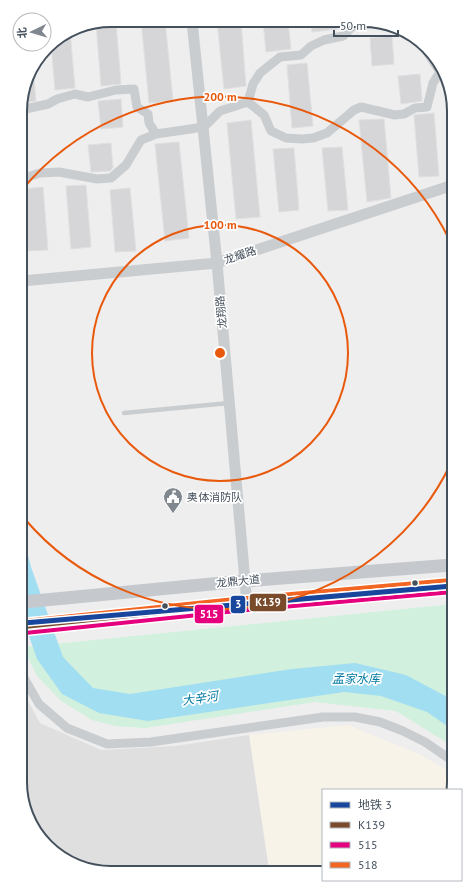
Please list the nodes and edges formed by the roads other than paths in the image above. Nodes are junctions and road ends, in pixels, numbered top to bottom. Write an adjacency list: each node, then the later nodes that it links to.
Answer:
1 (193, 27): 6 (street, 龙翔路)
2 (352, 27): 4 (street)
3 (439, 75): 4 (street)
4 (248, 102): 6 (street)
5 (27, 109): 7 (street)
6 (204, 127): 7 (street); 10 (street, 龙翔路)
7 (156, 134): 8 (street)
8 (27, 177)
9 (447, 187): 10 (street, 龙耀路)
10 (216, 263): 11 (street, 龙耀路); 12 (street, 龙翔路)
11 (27, 281)
12 (229, 403): 13 (lane); 15 (street, 龙翔路)
13 (124, 413)
14 (447, 565): 15 (main road, 龙鼎大道)
15 (244, 581): 17 (main road, 龙鼎大道); 18 (street, 龙翔路)
16 (447, 586): 18 (main road)
17 (27, 602)
18 (247, 604): 19 (main road)
19 (27, 627)
20 (27, 683): 21 (street)
21 (447, 757)

